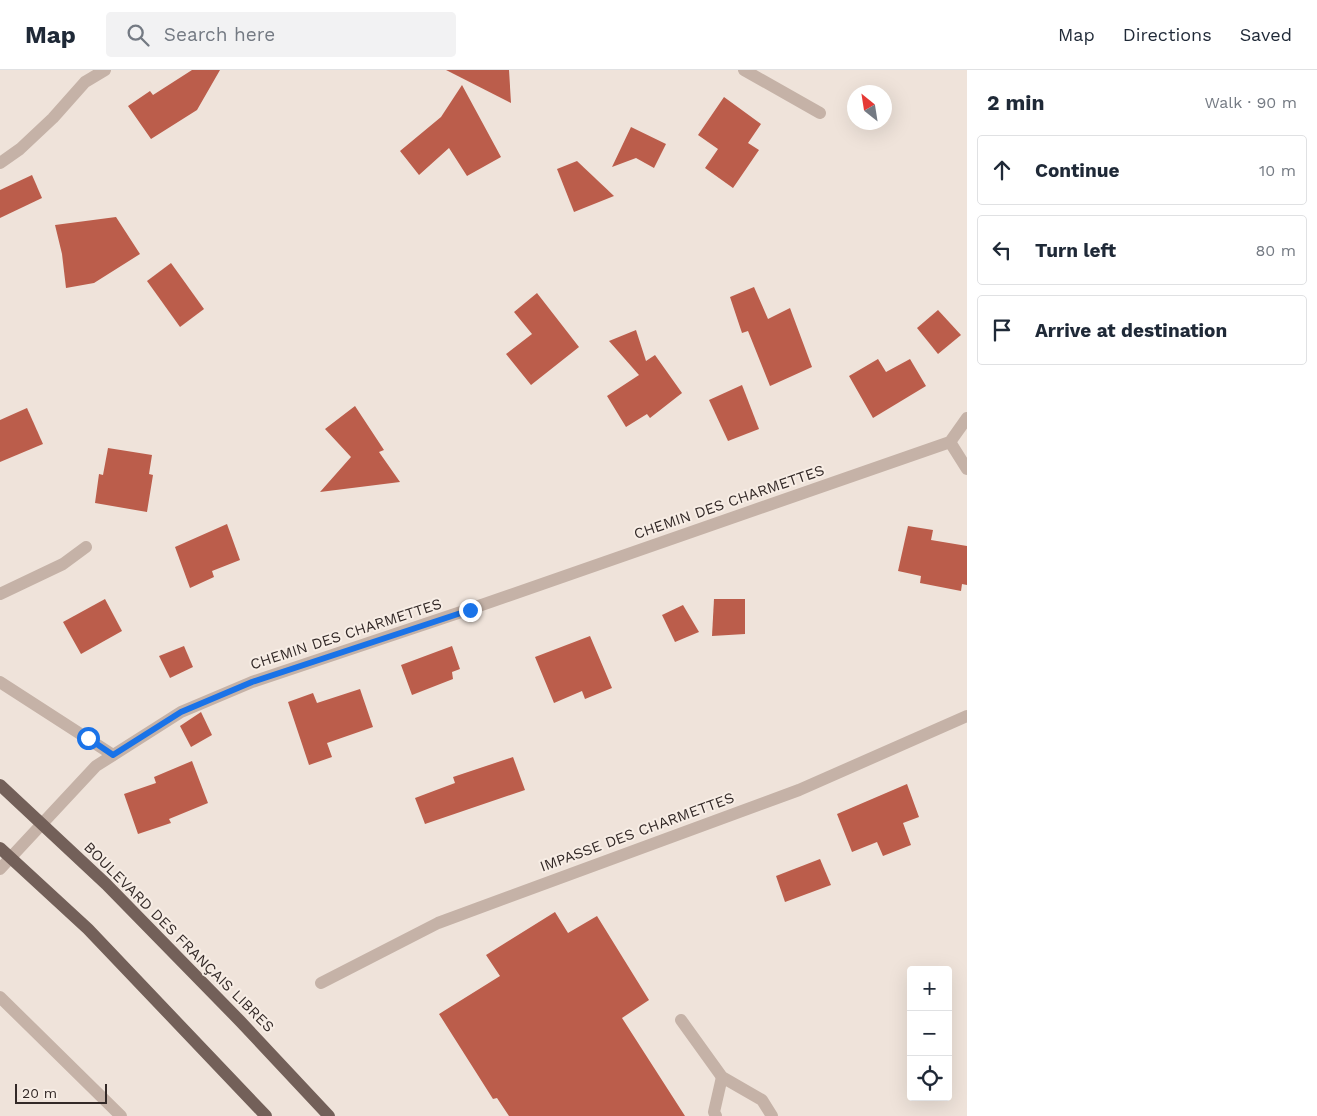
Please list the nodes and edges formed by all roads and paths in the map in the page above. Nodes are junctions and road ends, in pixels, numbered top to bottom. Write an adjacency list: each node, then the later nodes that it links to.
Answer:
1 (105, 70): 4 (street)
2 (744, 70): 3 (street)
3 (820, 113)
4 (0, 162)
5 (967, 418): 6 (street)
6 (950, 442): 7 (street); 12 (street, CHEMIN DES CHARMETTES)
7 (967, 469)
8 (86, 547): 9 (street)
9 (0, 594)
10 (0, 682): 12 (street)
11 (967, 716): 16 (street, IMPASSE DES CHARMETTES)
12 (113, 755): 15 (street, CHEMIN DES CHARMETTES)
13 (0, 785): 22 (main road, BOULEVARD DES FRANÇAIS LIBRES)
14 (0, 848): 21 (main road)
15 (0, 869)
16 (321, 983)
17 (0, 996): 20 (street)
18 (680, 1020): 19 (street)
19 (722, 1077): 23 (street); 24 (street)
20 (121, 1116)
21 (266, 1116)
22 (329, 1116)
23 (716, 1116)
24 (772, 1116)

